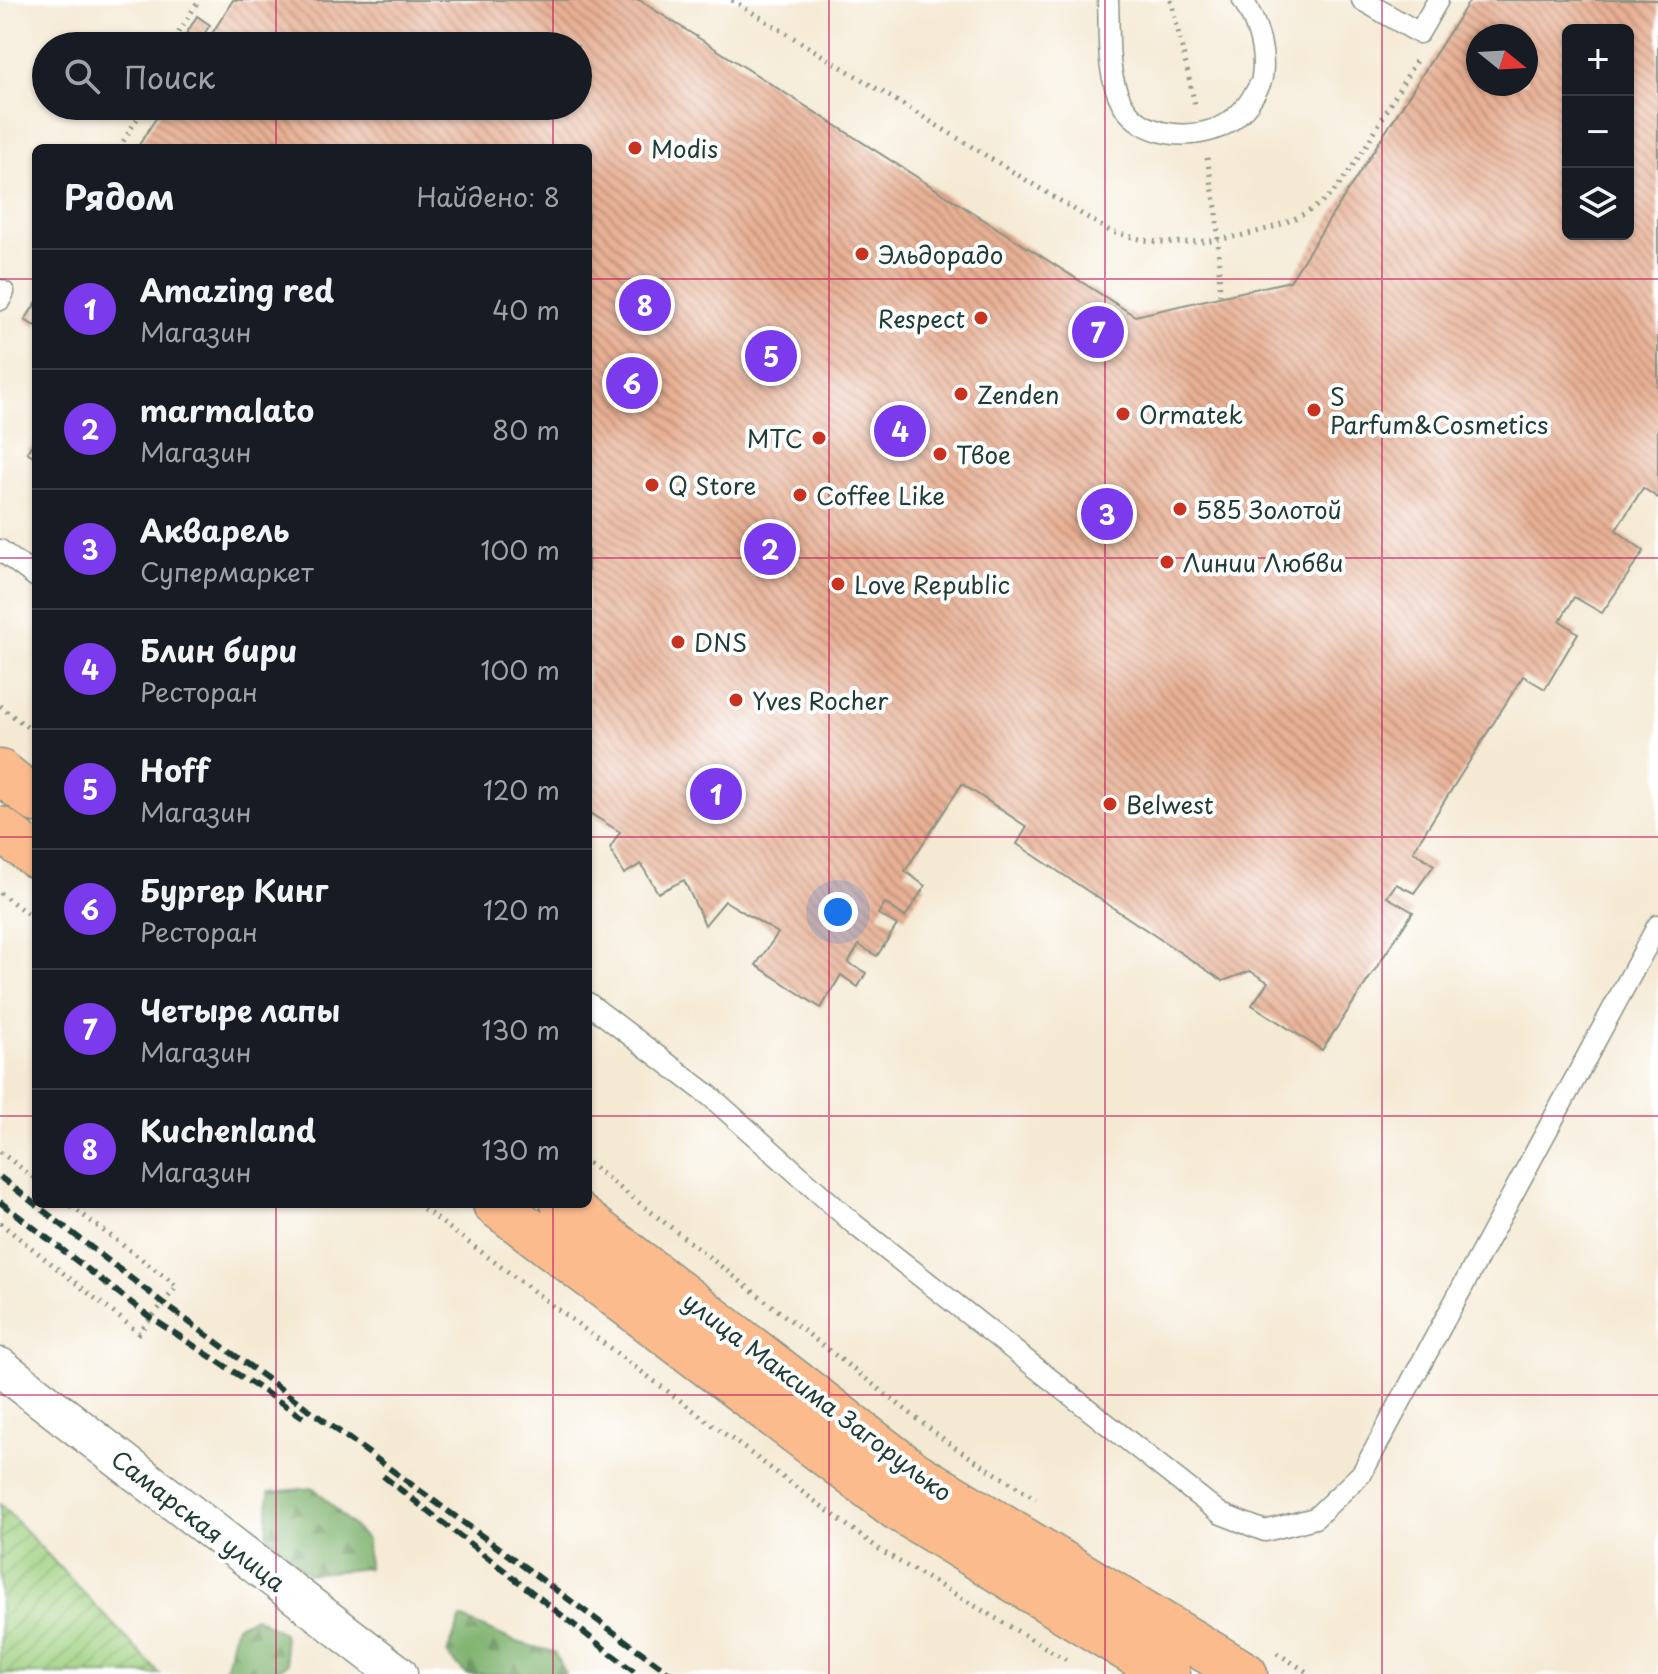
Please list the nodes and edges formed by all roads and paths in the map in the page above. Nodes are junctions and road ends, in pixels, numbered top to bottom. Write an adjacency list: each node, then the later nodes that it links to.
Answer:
1 (199, 0): 6 (path)
2 (1108, 0): 3 (lane)
3 (1243, 0)
4 (1362, 0): 5 (lane)
5 (1438, 0)
6 (179, 32)
7 (136, 120): 8 (path)
8 (121, 144)
9 (0, 290): 10 (lane)
10 (0, 300)
11 (0, 550): 12 (lane)
12 (32, 574)
13 (0, 706): 14 (path)
14 (32, 731)
15 (0, 772): 16 (main road)
16 (32, 797)
17 (0, 829): 18 (main road)
18 (32, 853)
19 (0, 893): 20 (path)
20 (32, 917)
21 (1658, 925): 22 (lane)
22 (592, 1006)
23 (0, 1152): 25 (path)
24 (592, 1166): 31 (path)
25 (32, 1176)
26 (73, 1208): 29 (path)
27 (500, 1208): 34 (main road, улица Максима Загорулько)
28 (568, 1208): 32 (main road, улица Максима Загорулько)
29 (0, 1223)
30 (0, 1367): 33 (street, Самарская улица)
31 (1044, 1504)
32 (1258, 1661): 35 (path)
33 (398, 1674)
34 (1168, 1674)
35 (1310, 1674)

